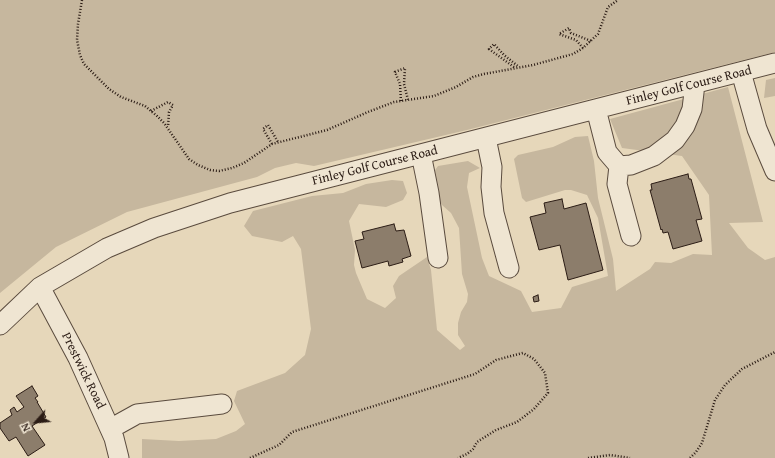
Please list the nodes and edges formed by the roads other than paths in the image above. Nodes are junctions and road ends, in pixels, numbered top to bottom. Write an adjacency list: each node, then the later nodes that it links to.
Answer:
1 (775, 63): 2 (street, Finley Golf Course Road)
2 (741, 72): 3 (street, Finley Golf Course Road); 8 (street)
3 (695, 84): 4 (street, Finley Golf Course Road); 7 (street)
4 (596, 109): 5 (street, Finley Golf Course Road); 7 (street)
5 (486, 138): 6 (street, Finley Golf Course Road); 11 (street)
6 (421, 154): 10 (street); 12 (street, Finley Golf Course Road)
7 (619, 166): 9 (street)
8 (775, 171)
9 (631, 236)
10 (438, 258)
11 (509, 268)
12 (40, 286): 13 (street, Finley Golf Course Road); 15 (street, Prestwick Road)
13 (0, 325)
14 (222, 404): 15 (street)
15 (110, 430): 16 (street, Prestwick Road)
16 (119, 458)

